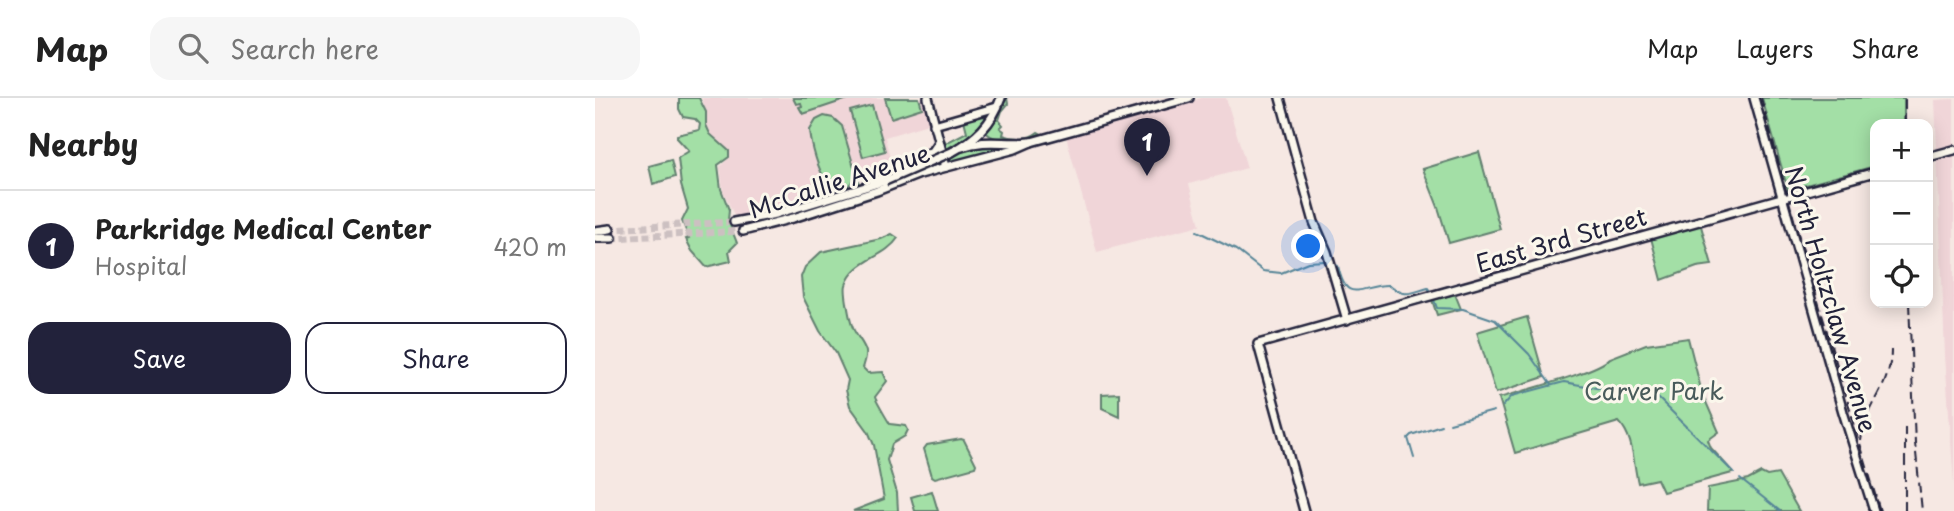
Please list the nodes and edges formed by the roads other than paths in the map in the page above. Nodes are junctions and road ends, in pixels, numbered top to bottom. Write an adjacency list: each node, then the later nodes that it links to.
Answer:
1 (927, 98): 9 (main road)
2 (1001, 98): 6 (main road)
3 (1189, 98): 12 (main road, McCallie Avenue)
4 (1280, 98): 28 (main road)
5 (1754, 98): 21 (main road, North Holtzclaw Avenue)
6 (998, 107): 7 (main road); 8 (main road)
7 (980, 112): 8 (main road); 9 (main road)
8 (990, 122): 10 (main road)
9 (935, 125): 11 (main road)
10 (980, 134): 13 (main road, McCallie Avenue); 14 (main road)
11 (939, 142): 17 (main road); 20 (main road)
12 (1031, 142): 13 (main road, McCallie Avenue); 17 (main road, McCallie Avenue)
13 (1004, 144): 14 (main road, McCallie Avenue)
14 (962, 146): 19 (main road, bridge)
15 (1954, 150): 16 (main road)
16 (1933, 156)
17 (946, 167): 22 (main road, McCallie Avenue)
18 (1870, 173): 21 (main road, East 3rd Street)
19 (885, 181): 20 (main road); 22 (main road)
20 (844, 194): 23 (main road, McCallie Avenue)
21 (1782, 196): 28 (main road, East 3rd Street); 30 (main road, North Holtzclaw Avenue)
22 (857, 197): 23 (main road, McCallie Avenue)
23 (792, 214): 24 (main road, McCallie Avenue); 25 (main road, McCallie Avenue)
24 (734, 222)
25 (743, 231)
26 (595, 232): 27 (main road)
27 (595, 237)
28 (1347, 320): 29 (main road, East 3rd Street)
29 (1304, 511)
30 (1874, 511)

